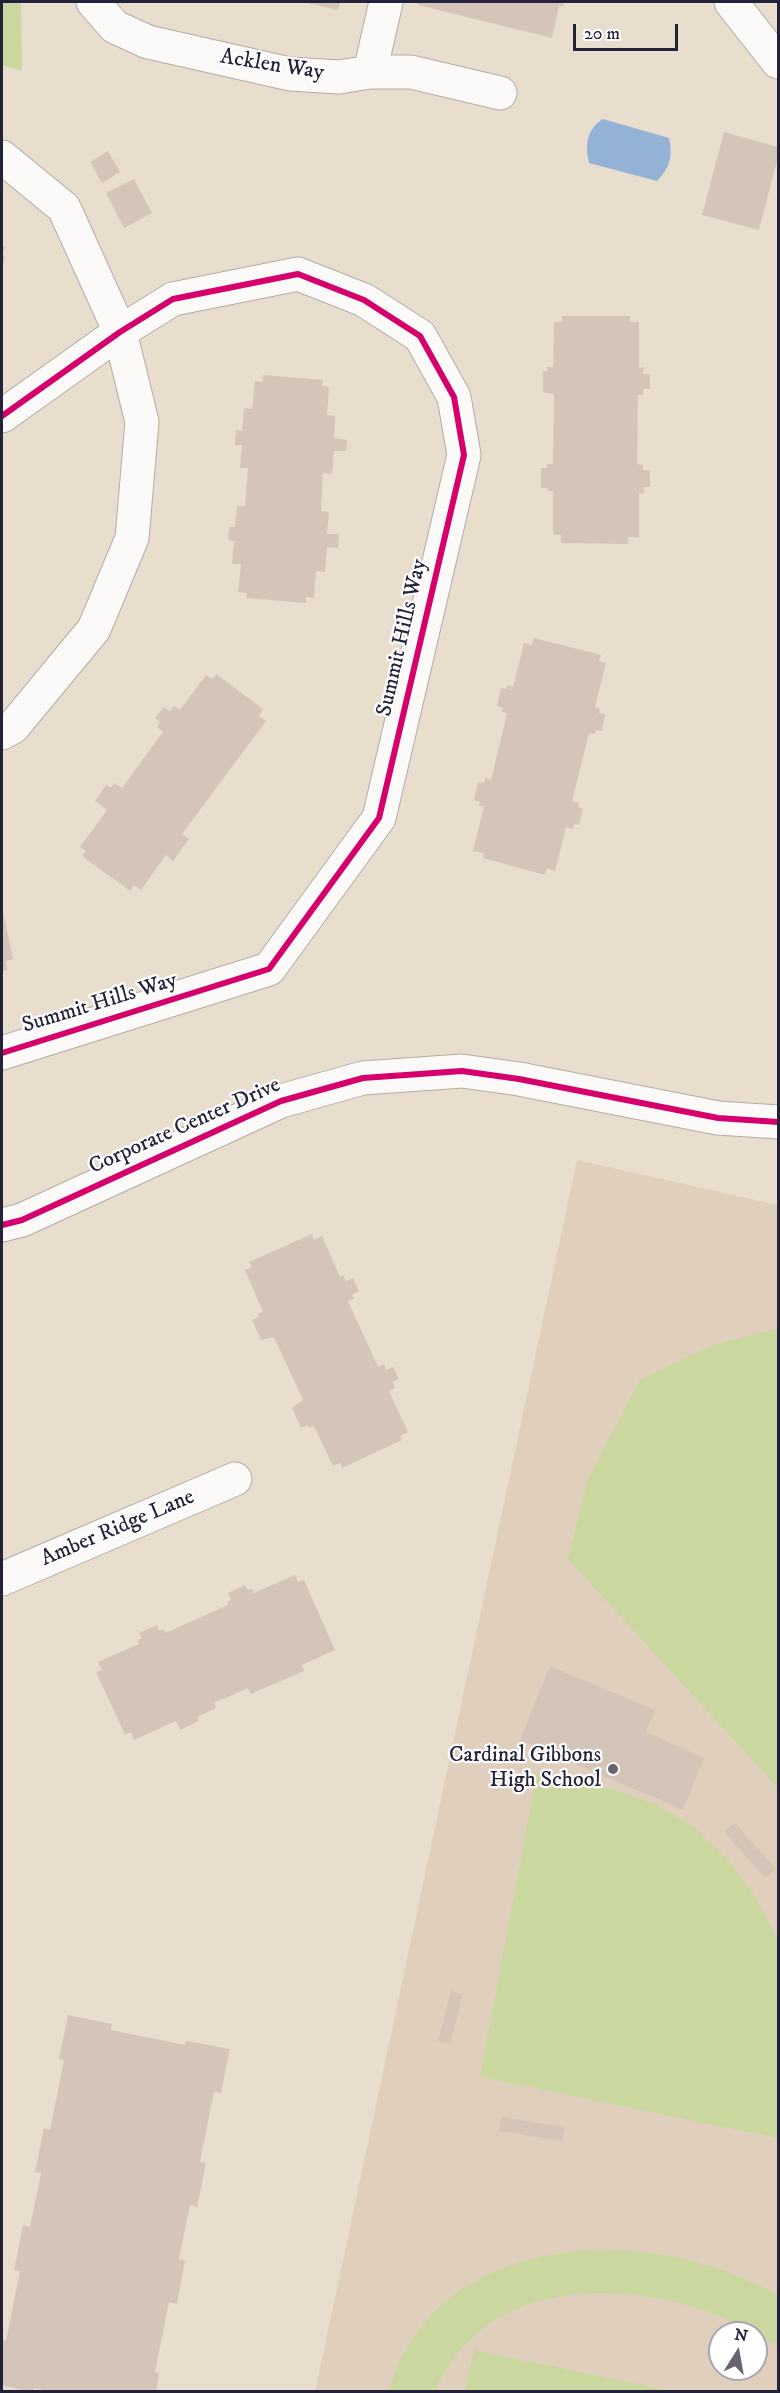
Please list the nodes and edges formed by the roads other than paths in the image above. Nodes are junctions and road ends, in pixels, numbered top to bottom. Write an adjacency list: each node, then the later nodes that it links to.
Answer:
1 (93, 2): 5 (street, Acklen Way)
2 (386, 2): 5 (street)
3 (731, 2): 4 (street)
4 (778, 62)
5 (370, 72): 6 (street, Acklen Way)
6 (500, 93)
7 (2, 157): 8 (street)
8 (120, 332): 9 (street, Summit Hills Way); 10 (street); 11 (street, Summit Hills Way)
9 (2, 416)
10 (2, 733)
11 (2, 1053)
12 (778, 1122): 13 (street, Corporate Center Drive)
13 (2, 1225)
14 (235, 1479): 15 (street, Amber Ridge Lane)
15 (2, 1579)

